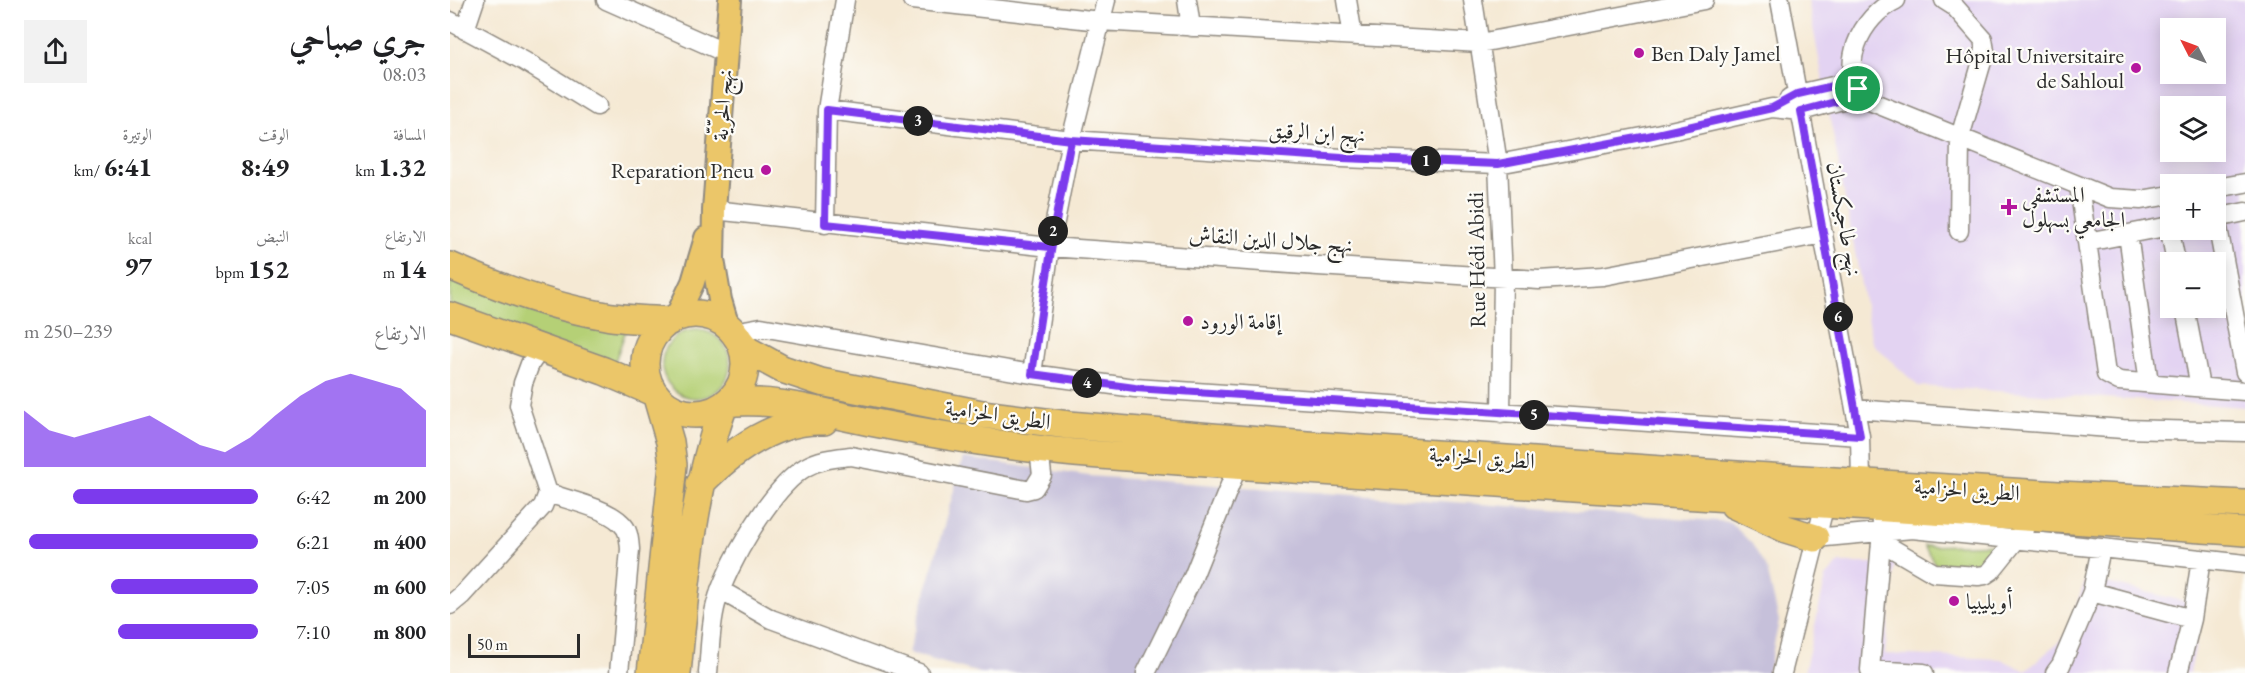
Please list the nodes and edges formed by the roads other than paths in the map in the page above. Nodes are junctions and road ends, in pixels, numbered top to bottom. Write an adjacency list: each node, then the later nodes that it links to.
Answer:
1 (475, 0): 15 (street)
2 (606, 0): 19 (street)
3 (730, 0): 19 (main road, نهج الحرّيّة)
4 (845, 0): 23 (street)
5 (912, 0): 14 (street)
6 (1106, 0): 14 (street)
7 (1187, 0): 16 (street)
8 (1347, 0): 17 (street)
9 (1473, 0): 18 (street, Rue Hédi Abidi)
10 (1704, 0): 18 (street)
11 (1780, 0): 21 (street, نهج طاجيكستان)
12 (1896, 0): 20 (street)
13 (1944, 0): 24 (street)
14 (1100, 21): 16 (street); 25 (street)
15 (458, 26): 22 (street)
16 (1191, 27): 17 (street)
17 (1353, 36): 18 (street)
18 (1480, 43): 26 (street, Rue Hédi Abidi)
19 (726, 53): 31 (main road, نهج الحرّيّة)
20 (1858, 88): 21 (street, نهج ابن الرقيق); 24 (street)
21 (1800, 103): 26 (street, نهج ابن الرقيق); 37 (street, نهج طاجيكستان)
22 (597, 106)
23 (827, 110): 25 (street, نهج ابن الرقيق); 34 (street)
24 (1960, 137): 28 (street); 36 (street)
25 (1071, 140): 26 (street, نهج ابن الرقيق); 41 (street)
26 (1498, 164): 43 (street, Rue Hédi Abidi)
27 (2245, 183): 29 (street)
28 (2079, 186): 30 (street); 40 (street)
29 (2226, 186)
30 (2160, 196)
31 (714, 210): 34 (street, نهج جلال الدين النقاش); 46 (main road); 47 (main road)
32 (2245, 212): 33 (street)
33 (2226, 216)
34 (825, 224): 41 (street, نهج جلال الدين النقاش)
35 (2160, 228): 38 (street)
36 (1959, 231)
37 (1823, 234): 43 (street, نهج جلال الدين النقاش); 56 (street, نهج طاجيكستان)
38 (2128, 234): 40 (street); 51 (street)
39 (2220, 240): 49 (street)
40 (2087, 242): 51 (street)
41 (1050, 247): 43 (street, نهج جلال الدين النقاش); 50 (street)
42 (450, 266): 46 (highway, الطريق الحزامية)
43 (1503, 279): 57 (street, Rue Hédi Abidi)
44 (450, 316): 48 (highway, الطريق الحزامية)
45 (2187, 318): 52 (street)
46 (673, 320): 47 (highway, الطريق الحزامية); 54 (highway)
47 (733, 332): 50 (street); 55 (highway); 63 (highway, الطريق الحزامية)
48 (541, 348): 54 (highway, الطريق الحزامية); 65 (street)
49 (2245, 372)
50 (1032, 374): 57 (street)
51 (2149, 383): 52 (street)
52 (2200, 387): 53 (street)
53 (2245, 391)
54 (655, 395): 55 (highway, الطريق الحزامية); 84 (highway)
55 (725, 404): 58 (highway, الطريق الحزامية); 64 (highway)
56 (1855, 409): 59 (street); 60 (street, نهج طاجيكستان)
57 (1501, 413): 60 (street)
58 (873, 423): 61 (highway, الطريق الحزامية); 64 (highway)
59 (2245, 432)
60 (1860, 436): 63 (street, نهج طاجيكستان)
61 (1040, 449): 62 (highway, الطريق الحزامية); 77 (street)
62 (1238, 465): 66 (highway, الطريق الحزامية); 88 (street)
63 (1861, 482): 67 (highway, الطريق الحزامية)
64 (700, 484): 85 (highway)
65 (548, 493): 79 (street); 83 (street)
66 (1713, 497): 68 (highway, الطريق الحزامية); 72 (highway)
67 (2237, 501)
68 (1825, 504): 70 (highway, الطريق الحزامية); 72 (street)
69 (2036, 516): 70 (highway, الطريق الحزامية); 71 (highway, الطريق الحزامية); 73 (street)
70 (1882, 527): 72 (street); 73 (street); 73 (street); 81 (street)
71 (2245, 532)
72 (1815, 538): 89 (street)
73 (2018, 538): 74 (street)
74 (2101, 548): 75 (street); 78 (street)
75 (2200, 559): 76 (street); 80 (street)
76 (2245, 564)
77 (720, 590): 86 (street); 87 (street)
78 (2092, 592): 80 (street); 91 (street)
79 (450, 605)
80 (2192, 619): 92 (street)
81 (1870, 671): 82 (street)
82 (1901, 672): 90 (street)
83 (619, 673)
84 (651, 673)
85 (677, 673)
86 (708, 673)
87 (919, 673)
88 (1146, 673)
89 (1782, 673)
90 (1924, 673)
91 (2055, 673)
92 (2178, 673)

